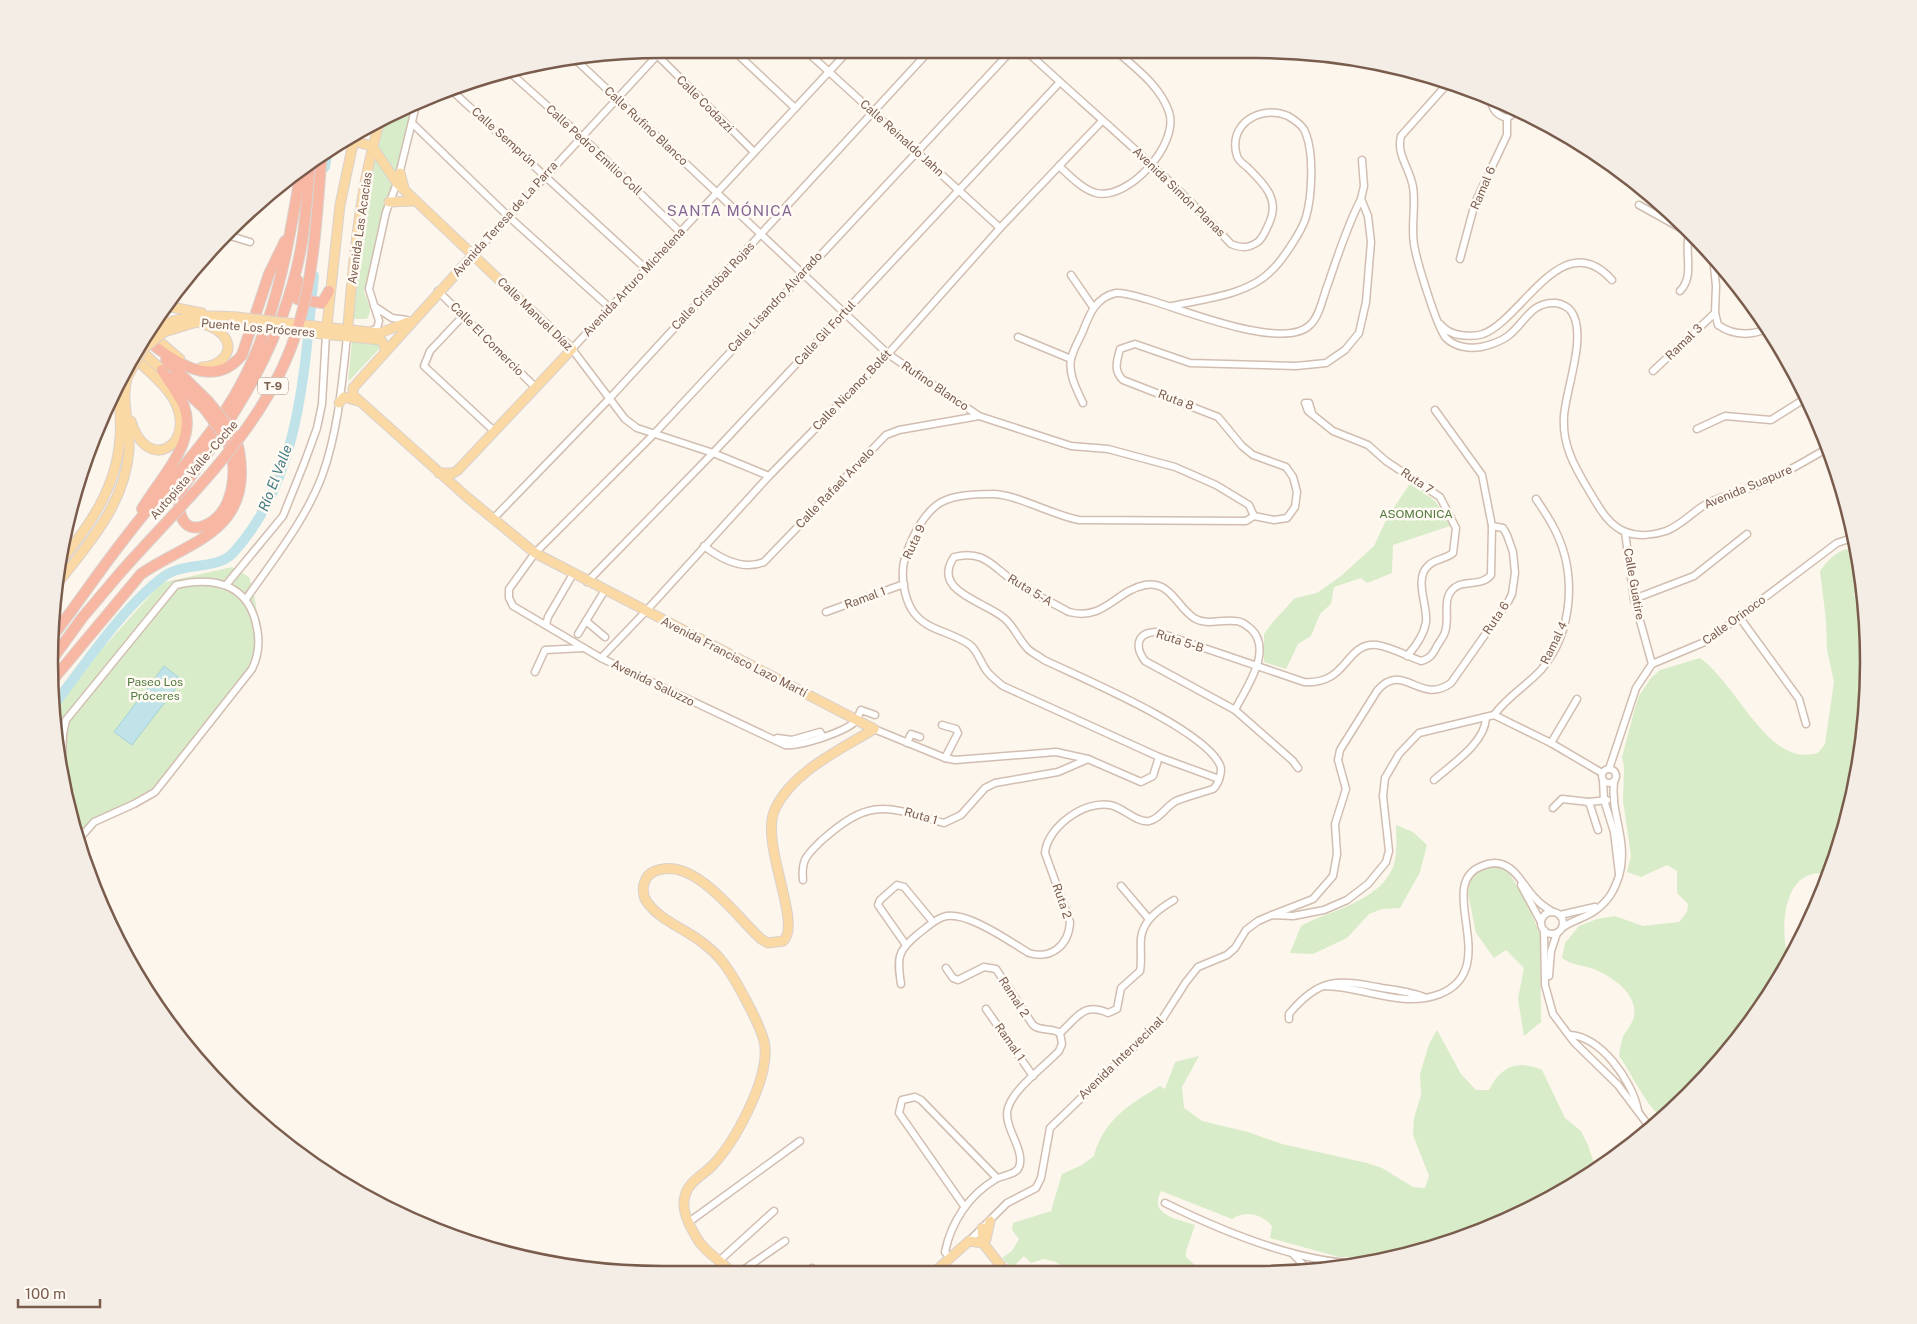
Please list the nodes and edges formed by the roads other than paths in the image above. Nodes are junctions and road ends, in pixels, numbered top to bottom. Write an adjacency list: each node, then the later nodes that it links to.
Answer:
1 (650, 58): 16 (street, Avenida Teresa de La Parra)
2 (659, 58): 30 (street, Calle Codazzi)
3 (742, 58): 18 (street)
4 (813, 58): 11 (street, Calle Reinaldo Jahn)
5 (841, 58): 11 (street, Avenida Arturo Michelena)
6 (922, 58): 20 (street, Calle Cristóbal Rojas)
7 (1005, 58): 31 (street, Calle Lisandro Alvarado)
8 (1034, 58): 13 (street, Avenida Simón Planas)
9 (1124, 58): 34 (street)
10 (582, 63): 16 (street, Calle Rufino Blanco)
11 (828, 72): 18 (street, Avenida Arturo Michelena); 20 (street, Calle Reinaldo Jahn)
12 (514, 76): 26 (street, Calle Pedro Emilio Coll)
13 (1060, 82): 23 (street, Avenida Simón Planas); 42 (street, Calle Gil Fortul)
14 (1444, 88): 81 (street)
15 (457, 94): 39 (street, Calle Semprún)
16 (617, 98): 26 (street, Avenida Teresa de La Parra); 43 (street, Calle Rufino Blanco)
17 (1492, 107): 22 (street)
18 (795, 108): 30 (street, Avenida Arturo Michelena)
19 (415, 111): 24 (street)
20 (873, 112): 31 (street, Calle Reinaldo Jahn); 54 (street, Calle Cristóbal Rojas)
21 (1511, 115): 22 (street)
22 (1507, 118): 60 (street, Ramal 6)
23 (1102, 121): 34 (street, Avenida Simón Planas); 35 (street, Calle Nicanor Bolét)
24 (412, 124): 37 (street); 49 (street)
25 (377, 129): 29 (main road, Avenida Las Acacias)
26 (581, 136): 39 (street, Avenida Teresa de La Parra); 53 (street, Calle Pedro Emilio Coll)
27 (357, 140): 29 (main road)
28 (353, 142): 66 (main road, Avenida Las Acacias)
29 (372, 146): 38 (main road, Calle Manuel Díaz); 87 (main road, Avenida Las Acacias)
30 (754, 152): 43 (street, Avenida Arturo Michelena)
31 (916, 152): 42 (street, Calle Reinaldo Jahn); 63 (street, Calle Lisandro Alvarado)
32 (1362, 160): 45 (street, Ruta 8)
33 (321, 163): 153 (highway, Autopista Valle - Coche / T-9, bridge)
34 (1152, 164): 35 (street); 70 (street, Avenida Simón Planas)
35 (1060, 166): 51 (street, Calle Nicanor Bolét)
36 (310, 170): 58 (highway)
37 (400, 170): 38 (main road); 41 (street); 44 (main road)
38 (388, 172): 41 (main road, Calle Manuel Díaz)
39 (545, 174): 49 (street, Avenida Teresa de La Parra); 62 (street, Calle Semprún)
40 (300, 178): 52 (highway, Autopista Valle - Coche / T-9)
41 (397, 183): 44 (main road, Calle Manuel Díaz); 47 (street)
42 (958, 189): 51 (street, Calle Reinaldo Jahn); 74 (street, Calle Gil Fortul)
43 (716, 192): 53 (street, Avenida Arturo Michelena); 54 (street, Rufino Blanco)
44 (407, 193): 46 (main road, Calle Manuel Díaz)
45 (1362, 199): 70 (street); 126 (street, Ruta 8)
46 (416, 201): 47 (main road); 59 (main road, Calle Manuel Díaz)
47 (388, 202): 69 (street)
48 (1639, 205): 50 (street)
49 (508, 216): 59 (street, Avenida Teresa de La Parra); 72 (street)
50 (1668, 221)
51 (1000, 228): 96 (street, Calle Nicanor Bolét)
52 (291, 229): 90 (highway); 130 (highway, Autopista Valle - Coche / T-9)
53 (680, 232): 62 (street, Avenida Arturo Michelena)
54 (761, 234): 63 (street, Rufino Blanco); 105 (street, Calle Cristóbal Rojas)
55 (233, 237): 57 (street)
56 (1688, 241): 68 (street)
57 (250, 242)
58 (301, 249): 66 (highway); 117 (highway)
59 (473, 255): 67 (main road, Avenida Teresa de La Parra); 93 (main road, Calle Manuel Díaz)
60 (1460, 259)
61 (1713, 268): 75 (street)
62 (646, 269): 72 (street, Avenida Arturo Michelena)
63 (802, 273): 74 (street, Rufino Blanco); 118 (street, Calle Lisandro Alvarado)
64 (1071, 275): 73 (street)
65 (1612, 280): 81 (street)
66 (329, 291): 83 (main road, Avenida Las Acacias)
67 (438, 291): 77 (street, Calle El Comercio); 78 (main road, Avenida Teresa de La Parra)
68 (1680, 291)
69 (373, 305): 78 (street); 86 (street)
70 (1172, 306): 73 (street)
71 (173, 307): 76 (main road)
72 (609, 307): 93 (street, Avenida Arturo Michelena)
73 (1093, 307): 97 (street)
74 (844, 313): 96 (street, Rufino Blanco); 120 (street, Calle Gil Fortul)
75 (1715, 313): 84 (street); 100 (street, Ramal 3)
76 (217, 315): 79 (main road, Puente Los Próceres); 82 (main road, Puente Los Próceres)
77 (463, 316): 101 (street, Calle El Comercio); 116 (street)
78 (415, 318): 86 (main road); 95 (main road, Avenida Teresa de La Parra)
79 (238, 321): 80 (main road, Puente Los Próceres); 83 (main road, Puente Los Próceres, bridge)
80 (197, 322): 82 (main road, Puente Los Próceres); 88 (main road)
81 (1438, 322): 129 (street)
82 (162, 329): 85 (main road, Puente Los Próceres, bridge); 92 (main road, Puente Los Próceres, bridge)
83 (326, 330): 87 (main road, Puente Los Próceres); 140 (street)
84 (1761, 331)
85 (155, 332)
86 (370, 332): 87 (main road)
87 (348, 333): 95 (main road); 108 (street)
88 (153, 335)
89 (1018, 337): 97 (street)
90 (150, 341)
91 (149, 342): 111 (highway)
92 (148, 343)
93 (572, 349): 101 (main road, Avenida Arturo Michelena); 105 (street, Calle Manuel Díaz)
94 (143, 352): 99 (main road)
95 (385, 352): 103 (main road, Avenida Teresa de La Parra)
96 (888, 354): 114 (street, Rufino Blanco); 123 (street, Calle Nicanor Bolét)
97 (1071, 359): 109 (street)
98 (137, 362): 107 (main road)
99 (162, 370): 111 (highway); 130 (highway, T-9)
100 (1653, 371)
101 (535, 388): 116 (main road, Avenida Arturo Michelena)
102 (123, 389): 107 (main road, Puente Los Próceres)
103 (352, 392): 110 (main road, Avenida Francisco Lazo Martí)
104 (119, 398): 107 (main road)
105 (610, 398): 118 (street, Calle Manuel Díaz); 127 (street, Calle Cristóbal Rojas)
106 (1800, 402): 115 (street)
107 (122, 403): 134 (main road); 136 (main road)
108 (339, 403): 110 (main road); 142 (street)
109 (1083, 403)
110 (362, 404): 122 (main road, Avenida Francisco Lazo Martí)
111 (206, 405): 117 (highway, bridge)
112 (1435, 410): 128 (street)
113 (1312, 413): 154 (street, Ruta 7)
114 (979, 416): 126 (street); 133 (street, Calle Rafael Arvelo)
115 (1698, 429)
116 (493, 430): 121 (main road, Avenida Arturo Michelena)
117 (229, 434): 159 (highway)
118 (653, 435): 120 (street, Calle Manuel Díaz); 135 (street, Calle Lisandro Alvarado)
119 (1821, 452): 129 (street, Avenida Suapure)
120 (713, 453): 123 (street, Calle Manuel Díaz); 138 (street, Calle Gil Fortul)
121 (458, 470): 122 (main road); 124 (main road)
122 (439, 473): 124 (main road, Avenida Francisco Lazo Martí)
123 (769, 476): 133 (street, Calle Nicanor Bolét)
124 (462, 492): 127 (main road, Avenida Francisco Lazo Martí)
125 (1536, 499): 163 (street, Ramal 4)
126 (1254, 516): 139 (street, Ruta 9)
127 (492, 519): 135 (main road, Avenida Francisco Lazo Martí)
128 (1492, 526): 154 (street); 200 (street, Ruta 6)
129 (1625, 532): 143 (street, Calle Guatire)
130 (129, 533): 149 (highway, Autopista Valle - Coche / T-9)
131 (1747, 534): 143 (street)
132 (1847, 540): 146 (street, Calle Orinoco)
133 (704, 546): 144 (street, Calle Nicanor Bolét)
134 (68, 552)
135 (535, 553): 137 (main road, Avenida Francisco Lazo Martí); 148 (street, Avenida Saluzzo)
136 (64, 574)
137 (573, 574): 138 (main road, Avenida Francisco Lazo Martí); 148 (street)
138 (587, 582): 141 (main road, Avenida Francisco Lazo Martí)
139 (904, 584): 145 (street, Ramal 1); 175 (street, Ruta 9)
140 (226, 586): 142 (street); 172 (street)
141 (605, 590): 144 (main road, Avenida Francisco Lazo Martí); 147 (street)
142 (246, 599): 190 (street)
143 (1634, 599): 156 (street, Calle Guatire)
144 (646, 612): 155 (street, Calle Nicanor Bolét); 165 (main road, Avenida Francisco Lazo Martí)
145 (826, 612)
146 (1740, 618): 156 (street, Calle Orinoco); 166 (street)
147 (586, 621): 150 (street); 151 (street)
148 (546, 625): 152 (street, Avenida Saluzzo)
149 (59, 628)
150 (578, 634)
151 (605, 637)
152 (585, 648): 155 (street, Avenida Saluzzo); 158 (street)
153 (58, 651)
154 (1407, 656): 157 (street)
155 (601, 658): 169 (street, Avenida Saluzzo)
156 (1652, 664): 179 (street)
157 (1257, 667): 161 (street, Ruta 5-A); 161 (street, Ruta 5-B); 181 (street, Ruta 5-A)
158 (536, 672)
159 (58, 673)
160 (1577, 699): 174 (street)
161 (1234, 710): 178 (street)
162 (876, 715): 165 (street, Avenida Saluzzo)
163 (1494, 715): 164 (street); 174 (street)
164 (1486, 718): 182 (street); 200 (street)
165 (856, 720): 168 (main road, Avenida Francisco Lazo Martí); 169 (street, Avenida Saluzzo)
166 (1806, 724)
167 (942, 725): 176 (street)
168 (874, 729): 173 (street, Avenida Francisco Lazo Martí); 229 (main road)
169 (823, 737): 171 (street)
170 (920, 737): 173 (street)
171 (777, 738)
172 (63, 739)
173 (907, 743): 176 (street, Avenida Francisco Lazo Martí)
174 (1551, 743): 180 (street)
175 (1159, 757): 177 (street, Avenida Francisco Lazo Martí); 181 (street, Ruta 9)
176 (945, 758): 177 (street, Avenida Francisco Lazo Martí)
177 (1088, 759): 195 (street, Ruta 1)
178 (1298, 768)
179 (1610, 769): 180 (street); 184 (street)
180 (1602, 773): 183 (street)
181 (1219, 779): 203 (street, Ruta 2)
182 (1434, 780)
183 (1603, 780): 184 (street); 186 (street)
184 (1614, 781): 185 (street)
185 (1613, 799): 186 (street); 191 (street)
186 (1604, 800): 187 (street); 192 (street)
187 (1589, 802): 188 (street); 189 (street)
188 (1553, 808)
189 (1598, 830)
190 (83, 834)
191 (1623, 848): 192 (street); 193 (street)
192 (1615, 849): 193 (street)
193 (1619, 876): 198 (street)
194 (1518, 877): 199 (street); 204 (street); 213 (street)
195 (804, 880)
196 (1120, 886): 202 (street)
197 (1174, 900): 202 (street)
198 (1601, 906): 201 (street); 205 (street)
199 (1553, 912): 201 (street); 204 (street)
200 (1272, 915): 228 (street, Avenida Intervecinal)
201 (1560, 915): 205 (street)
202 (1149, 919): 216 (street)
203 (933, 922): 206 (street, Ruta 2); 206 (street)
204 (1543, 927): 205 (street); 211 (street)
205 (1559, 930): 211 (street)
206 (906, 945): 208 (street)
207 (946, 968): 216 (street, Ramal 2)
208 (901, 984)
209 (1324, 986): 210 (street); 212 (street); 215 (street)
210 (1380, 987): 212 (street); 213 (street)
211 (1546, 994): 217 (street)
212 (1378, 996): 213 (street)
213 (1424, 997)
214 (986, 1009): 220 (street, Ramal 1)
215 (1288, 1019)
216 (1060, 1033): 220 (street)
217 (1569, 1035): 218 (street); 219 (street)
218 (1614, 1062): 219 (street); 221 (street)
219 (1605, 1070): 221 (street)
220 (1033, 1076): 224 (street)
221 (1638, 1111): 222 (street)
222 (1646, 1122)
223 (800, 1140): 229 (street)
224 (997, 1178): 226 (street); 226 (street)
225 (1165, 1203): 234 (street)
226 (964, 1206): 236 (street)
227 (774, 1211): 237 (street)
228 (990, 1221): 230 (street, Avenida Intervecinal); 233 (main road)
229 (689, 1222): 237 (main road)
230 (982, 1228): 232 (street, Avenida Intervecinal); 233 (main road)
231 (785, 1241): 242 (street)
232 (965, 1244): 233 (main road); 236 (main road, Avenida Intervecinal)
233 (985, 1246): 244 (main road)
234 (1292, 1253): 235 (street); 239 (street)
235 (1310, 1256): 238 (street); 240 (street)
236 (949, 1257): 243 (main road, Avenida Intervecinal)
237 (719, 1260): 241 (main road)
238 (1332, 1261)
239 (1302, 1264)
240 (1307, 1264)
241 (725, 1266)
242 (748, 1266)
243 (940, 1266)
244 (1001, 1266)

